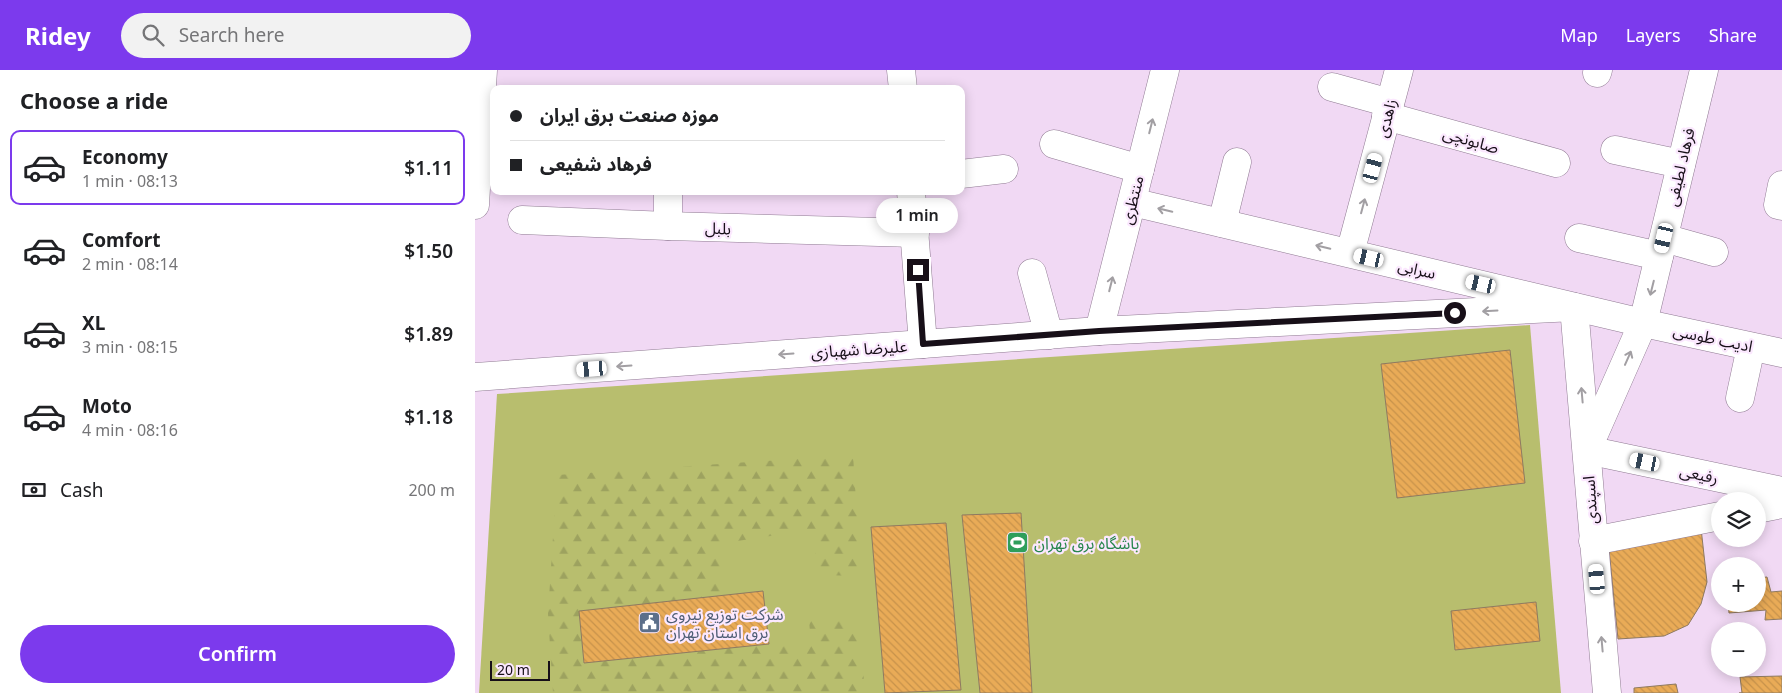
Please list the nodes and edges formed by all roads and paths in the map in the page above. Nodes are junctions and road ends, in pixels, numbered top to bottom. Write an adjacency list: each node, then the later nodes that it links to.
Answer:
1 (483, 70): 20 (street)
2 (901, 70): 6 (street)
3 (1399, 70): 8 (street, زاهدی)
4 (1704, 70): 13 (street, فرهاد لطیفی)
5 (1162, 71): 15 (street, منتظری, one-way to 5)
6 (903, 85)
7 (1332, 87): 8 (street, صابونچی)
8 (1388, 110): 12 (street, صابونچی); 28 (street, زاهدی, one-way to 8)
9 (1054, 144): 15 (street)
10 (1615, 150): 13 (street)
11 (1237, 162): 22 (street)
12 (1555, 164)
13 (1681, 164): 26 (street, فرهاد لطیفی)
14 (1004, 169): 16 (street)
15 (1140, 169): 19 (street, منتظری)
16 (965, 174)
17 (668, 195): 23 (street)
18 (911, 195): 24 (street)
19 (1131, 202): 22 (street, سرابی, one-way to 19); 32 (street, منتظری, one-way to 19)
20 (475, 205)
21 (522, 220): 23 (street, بلبل)
22 (1222, 223): 28 (street, سرابی, one-way to 22)
23 (668, 226): 24 (street, بلبل)
24 (915, 233): 34 (street)
25 (1579, 238): 26 (street)
26 (1661, 247): 27 (street); 31 (street, فرهاد لطیفی, one-way to 31)
27 (1714, 252)
28 (1350, 254): 30 (street, سرابی)
29 (1032, 273): 33 (street)
30 (1573, 306): 31 (street, سرابی); 32 (street, علیرضا شهبازی, one-way to 32); 39 (street, اسپندی, one-way to 30)
31 (1643, 323): 35 (street, ادیب طوسی); 39 (street, فرهاد لطیفی, one-way to 31)
32 (1099, 331): 33 (street, علیرضا شهبازی)
33 (1049, 335): 34 (street, علیرضا شهبازی)
34 (923, 344): 37 (street, علیرضا شهبازی, one-way to 37)
35 (1751, 347): 36 (street, ادیب طوسی); 38 (street)
36 (1782, 354)
37 (475, 377)
38 (1740, 398)
39 (1587, 450): 40 (street, رفیعی); 44 (street, اسپندی)
40 (1782, 491)
41 (1782, 504): 42 (street)
42 (1766, 507)
43 (1711, 518): 44 (street)
44 (1593, 541): 45 (street, اسپندی, one-way to 44)
45 (1607, 693)

